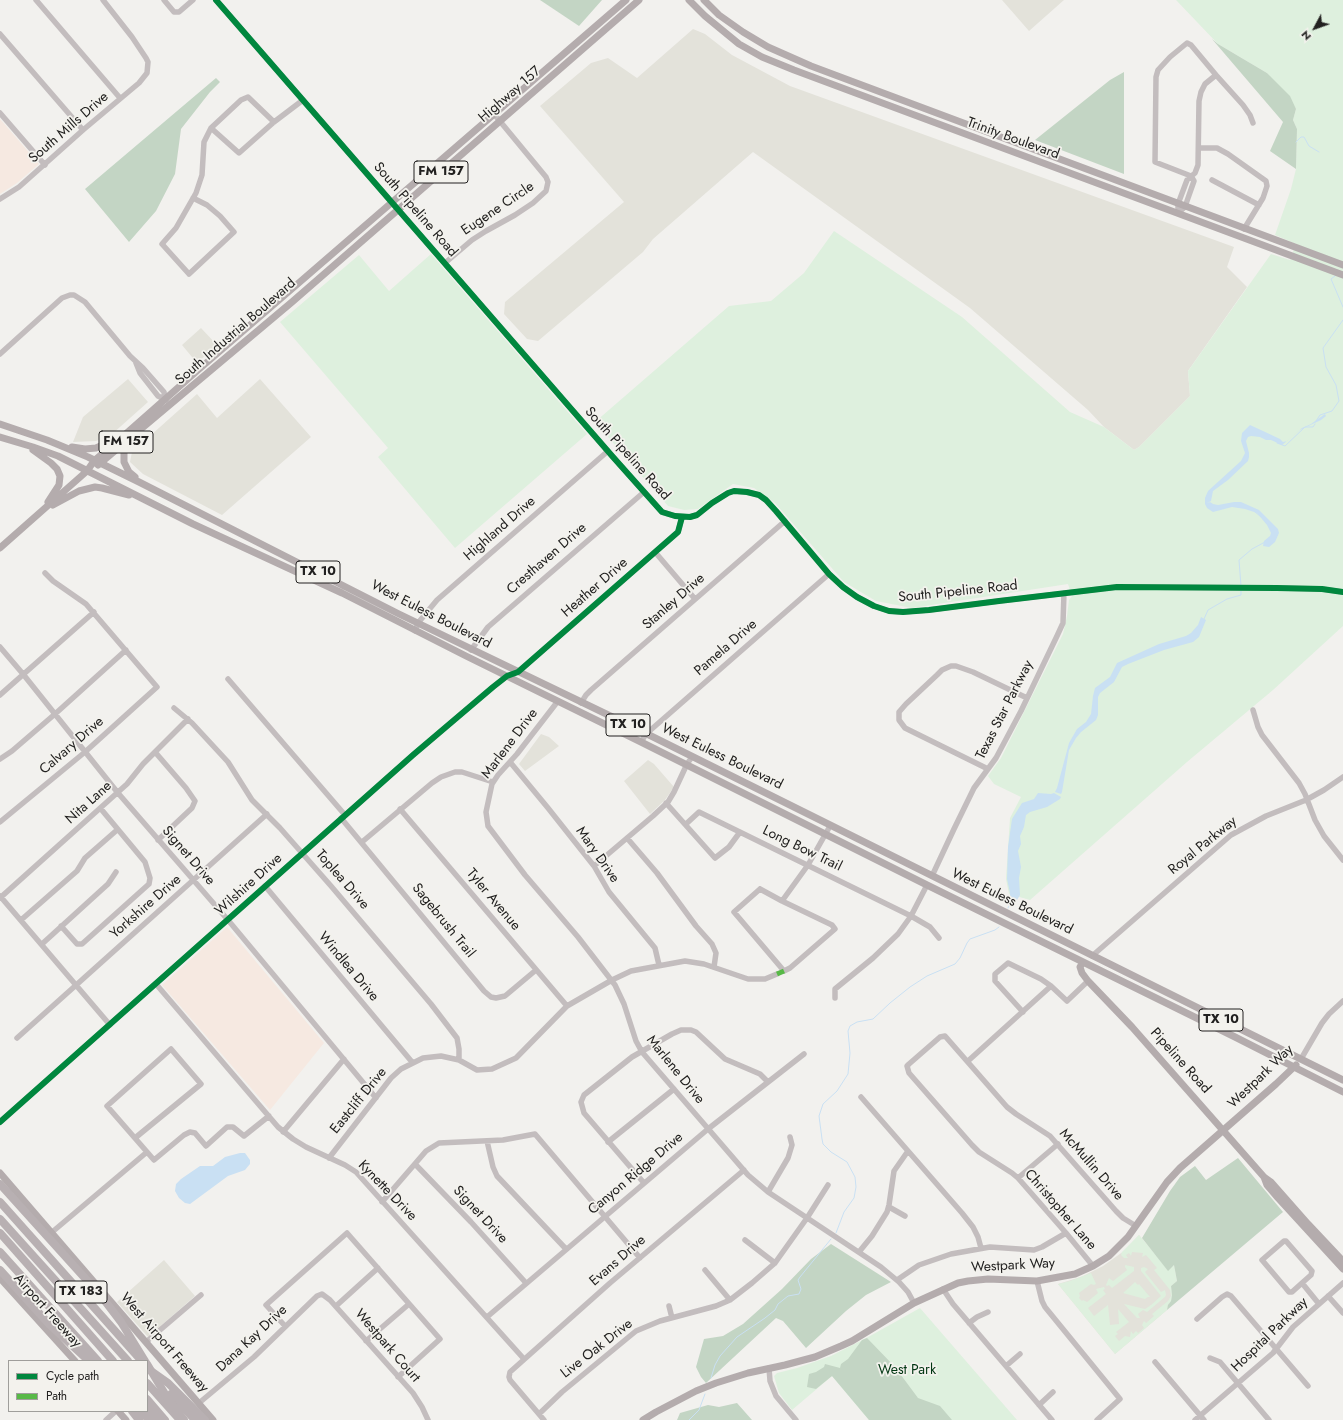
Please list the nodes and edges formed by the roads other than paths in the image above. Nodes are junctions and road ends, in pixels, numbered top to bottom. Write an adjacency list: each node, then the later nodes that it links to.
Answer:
1 (36, 0): 14 (street)
2 (103, 0): 14 (street, South Mills Drive)
3 (164, 0): 4 (street)
4 (193, 0)
5 (216, 0): 15 (street, South Pipeline Road)
6 (626, 0): 17 (main road, Highway 157 / FM 157)
7 (639, 0): 18 (main road, Highway 157 / FM 157)
8 (689, 0): 13 (main road, Trinity Boulevard)
9 (704, 0): 11 (main road, Trinity Boulevard)
10 (0, 34): 23 (street)
11 (831, 74): 13 (main road); 19 (main road, Trinity Boulevard)
12 (1216, 75): 21 (street); 25 (street); 28 (street)
13 (827, 83): 24 (main road, Trinity Boulevard)
14 (120, 98): 23 (street, South Mills Drive)
15 (303, 100): 20 (street); 35 (street, South Pipeline Road)
16 (0, 113): 26 (street)
17 (494, 114): 18 (street, Eugene Circle); 35 (main road, Highway 157 / FM 157)
18 (500, 121): 38 (main road, Highway 157 / FM 157); 41 (street, Eugene Circle)
19 (957, 121): 24 (main road); 27 (main road, Trinity Boulevard)
20 (274, 122): 22 (street); 22 (street)
21 (1254, 123)
22 (212, 128): 33 (street)
23 (83, 130): 26 (street, South Mills Drive)
24 (954, 130): 30 (main road, Trinity Boulevard)
25 (1199, 148): 28 (street); 37 (street)
26 (45, 164): 34 (street, South Mills Drive)
27 (1100, 175): 30 (main road); 36 (main road, Trinity Boulevard)
28 (1191, 176): 31 (street); 32 (street)
29 (1212, 180): 37 (street)
30 (1097, 184): 39 (main road, Trinity Boulevard)
31 (1184, 186): 32 (street); 36 (street)
32 (1188, 197): 36 (street)
33 (193, 198): 33 (street)
34 (0, 199)
35 (392, 202): 38 (street, South Pipeline Road); 44 (main road, South Industrial Boulevard / FM 157)
36 (1182, 205): 39 (street); 40 (main road, Trinity Boulevard)
37 (1259, 205): 40 (street)
38 (398, 209): 41 (street, South Pipeline Road); 45 (main road, South Industrial Boulevard / FM 157)
39 (1178, 213): 43 (main road, Trinity Boulevard)
40 (1244, 229): 42 (main road, Trinity Boulevard)
41 (445, 263): 54 (street, South Pipeline Road)
42 (1343, 265)
43 (1343, 275)
44 (229, 343): 45 (main road); 47 (main road, South Industrial Boulevard / FM 157)
45 (235, 350): 48 (main road, South Industrial Boulevard / FM 157)
46 (0, 354): 47 (street)
47 (165, 399): 48 (street); 50 (main road, South Industrial Boulevard / FM 157)
48 (171, 404): 50 (main road, South Industrial Boulevard / FM 157)
49 (0, 424): 52 (main road, West Euless Boulevard / TX 10)
50 (132, 434): 52 (main road); 55 (main road, South Industrial Boulevard / FM 157); 56 (main road, South Industrial Boulevard / FM 157); 58 (main road)
51 (0, 437): 53 (main road, West Euless Boulevard / TX 10)
52 (47, 440): 55 (main road, West Euless Boulevard / TX 10)
53 (18, 442): 57 (main road, West Euless Boulevard / TX 10); 63 (main road)
54 (608, 451): 59 (street, South Pipeline Road); 77 (street, Highland Drive)
55 (94, 460): 56 (main road, West Euless Boulevard / TX 10); 57 (main road, South Industrial Boulevard / FM 157)
56 (101, 464): 57 (main road, South Industrial Boulevard / FM 157); 58 (main road, West Euless Boulevard / TX 10)
57 (87, 471): 60 (main road, West Euless Boulevard / TX 10); 61 (main road, South Industrial Boulevard / FM 157)
58 (139, 482): 62 (main road, West Euless Boulevard / TX 10)
59 (644, 492): 65 (street, South Pipeline Road); 81 (street, Cresthaven Drive)
60 (144, 500): 61 (main road); 64 (main road, West Euless Boulevard / TX 10)
61 (48, 505): 63 (main road, South Industrial Boulevard / FM 157)
62 (186, 506): 64 (main road); 67 (main road, West Euless Boulevard / TX 10)
63 (42, 511): 69 (main road, South Industrial Boulevard / FM 157)
64 (180, 517): 68 (main road, West Euless Boulevard / TX 10)
65 (682, 517): 66 (street, South Pipeline Road); 70 (street, Heather Drive)
66 (785, 521): 72 (street, South Pipeline Road); 75 (street, Stanley Drive)
67 (242, 535): 68 (main road); 77 (main road, West Euless Boulevard / TX 10)
68 (230, 540): 78 (main road, West Euless Boulevard / TX 10)
69 (0, 548)
70 (655, 552): 75 (street); 82 (street, Heather Drive)
71 (45, 573): 76 (street)
72 (829, 574): 74 (street, South Pipeline Road); 94 (street, Pamela Drive)
73 (1343, 592): 74 (street, South Pipeline Road)
74 (1064, 593): 87 (street, Texas Star Parkway)
75 (695, 599): 89 (street, Stanley Drive)
76 (94, 612): 80 (street); 83 (street)
77 (418, 623): 78 (street, Highland Drive); 81 (main road, West Euless Boulevard / TX 10)
78 (415, 631): 84 (main road, West Euless Boulevard / TX 10)
79 (0, 648): 83 (street, Signet Drive)
80 (126, 650): 92 (street); 96 (street, Calvary Drive)
81 (471, 650): 82 (main road, West Euless Boulevard / TX 10)
82 (518, 672): 84 (street, Wilshire Drive); 89 (main road, West Euless Boulevard / TX 10)
83 (23, 674): 86 (street); 92 (street, Signet Drive)
84 (507, 676): 88 (main road, West Euless Boulevard / TX 10); 111 (street, Wilshire Drive)
85 (228, 679): 111 (street, Sagebrush Trail)
86 (0, 695)
87 (1027, 698): 102 (street, Texas Star Parkway); 102 (street)
88 (558, 701): 95 (main road, West Euless Boulevard / TX 10); 100 (street, Marlene Drive)
89 (581, 703): 94 (main road, West Euless Boulevard / TX 10)
90 (174, 708): 93 (street, Toplea Drive)
91 (1253, 710): 106 (street)
92 (55, 714): 96 (street, Signet Drive); 99 (street)
93 (188, 719): 97 (street, Nita Lane); 110 (street, Toplea Drive)
94 (646, 734): 95 (street, Pamela Drive); 98 (main road, West Euless Boulevard / TX 10)
95 (641, 742): 101 (main road, West Euless Boulevard / TX 10)
96 (85, 752): 105 (street, Signet Drive); 112 (street, Calvary Drive)
97 (155, 752): 105 (street, Nita Lane); 119 (street)
98 (692, 757): 101 (street); 114 (main road, West Euless Boulevard / TX 10)
99 (0, 759)
100 (510, 762): 104 (street, Marlene Drive); 124 (street, Mary Drive)
101 (686, 764): 107 (street); 117 (main road, West Euless Boulevard / TX 10)
102 (988, 769): 126 (street, Texas Star Parkway)
103 (1343, 777): 106 (street, Royal Parkway)
104 (493, 782): 109 (street); 145 (street, Marlene Drive)
105 (118, 793): 108 (street, Nita Lane); 119 (street, Signet Drive)
106 (1306, 800): 122 (street); 139 (street, Royal Parkway)
107 (666, 803): 113 (street); 118 (street)
108 (101, 809): 115 (street); 130 (street, Nita Lane)
109 (400, 809): 120 (street); 143 (street, Tyler Avenue)
110 (267, 814): 121 (street, Toplea Drive); 127 (street, Yorkshire Drive)
111 (343, 817): 120 (street, Sagebrush Trail); 121 (street, Wilshire Drive)
112 (0, 822)
113 (686, 824): 116 (street, Long Bow Trail); 116 (street)
114 (830, 826): 117 (street); 126 (main road, West Euless Boulevard / TX 10)
115 (117, 830): 133 (street); 135 (street)
116 (740, 832): 123 (street, Long Bow Trail)
117 (826, 833): 123 (street); 128 (main road, West Euless Boulevard / TX 10)
118 (628, 838): 124 (street); 142 (street)
119 (158, 840): 127 (street, Signet Drive)
120 (362, 842): 143 (street, Sagebrush Trail)
121 (303, 853): 129 (street, Wilshire Drive); 163 (street, Toplea Drive)
122 (1343, 860)
123 (808, 865): 131 (street); 132 (street, Long Bow Trail)
124 (594, 866): 141 (street, Mary Drive)
125 (116, 872): 135 (street)
126 (932, 876): 128 (main road); 139 (main road, West Euless Boulevard / TX 10)
127 (194, 880): 134 (street, Signet Drive); 149 (street, Yorkshire Drive)
128 (927, 885): 132 (street); 138 (main road, West Euless Boulevard / TX 10)
129 (265, 886): 134 (street, Wilshire Drive); 165 (street, Windlea Drive)
130 (0, 897): 133 (street)
131 (782, 901): 131 (street)
132 (911, 916): 136 (street, Long Bow Trail); 151 (street)
133 (21, 920): 137 (street)
134 (228, 920): 148 (street, Wilshire Drive); 161 (street, Signet Drive)
135 (61, 926): 137 (street)
136 (939, 938)
137 (42, 944): 149 (street)
138 (1046, 944): 139 (main road); 140 (main road, West Euless Boulevard / TX 10)
139 (1092, 956): 146 (main road, West Euless Boulevard / TX 10)
140 (1083, 962): 146 (main road); 147 (main road, Pipeline Road); 156 (main road, West Euless Boulevard / TX 10)
141 (659, 965): 142 (street, Eastcliff Drive); 145 (street, Eastcliff Drive)
142 (714, 967): 144 (street, Eastcliff Drive)
143 (536, 970): 153 (street, Tyler Avenue)
144 (777, 974)
145 (612, 980): 153 (street, Eastcliff Drive); 159 (street, Marlene Drive)
146 (1140, 980): 154 (main road, West Euless Boulevard / TX 10)
147 (1088, 981): 150 (street); 177 (main road, Pipeline Road)
148 (156, 984): 157 (street, Wilshire Drive); 174 (street, Kynette Drive)
149 (76, 985): 157 (street); 158 (street, Yorkshire Drive)
150 (1051, 986): 155 (street); 155 (street)
151 (835, 998)
152 (1343, 1001): 162 (street, Westpark Way)
153 (566, 1006): 163 (street, Eastcliff Drive)
154 (1194, 1007): 156 (main road); 162 (main road, West Euless Boulevard / TX 10)
155 (1023, 1012): 164 (street)
156 (1188, 1014): 166 (main road, West Euless Boulevard / TX 10)
157 (110, 1025): 175 (street, Wilshire Drive)
158 (17, 1038)
159 (642, 1052): 169 (street); 170 (street, Marlene Drive); 182 (street)
160 (804, 1054): 169 (street, Canyon Ridge Drive)
161 (344, 1059): 173 (street, Signet Drive); 178 (street)
162 (1301, 1059): 166 (main road, Westpark Way); 168 (main road, West Euless Boulevard / TX 10)
163 (459, 1060): 165 (street, Eastcliff Drive)
164 (968, 1061): 167 (street, McMullin Drive); 183 (street, McMullin Drive)
165 (412, 1062): 173 (street, Eastcliff Drive)
166 (1294, 1067): 171 (main road, West Euless Boulevard / TX 10); 177 (main road, Westpark Way)
167 (907, 1070): 190 (street, Christopher Lane)
168 (1343, 1080)
169 (768, 1082): 176 (street, Canyon Ridge Drive)
170 (674, 1089): 176 (street, Marlene Drive); 182 (street)
171 (1343, 1092)
172 (861, 1097): 184 (street)
173 (376, 1098): 186 (street, Eastcliff Drive)
174 (269, 1116): 178 (street, Kynette Drive); 185 (street)
175 (0, 1122)
176 (708, 1129): 188 (street, Marlene Drive); 191 (street, Canyon Ridge Drive)
177 (1223, 1130): 204 (main road, Westpark Way); 205 (main road, Pipeline Road)
178 (283, 1132): 186 (street, Kynette Drive)
179 (790, 1137): 194 (street)
180 (135, 1138): 180 (street); 185 (street)
181 (487, 1141): 187 (street); 199 (street); 212 (street)
182 (608, 1142): 191 (street)
183 (1058, 1144): 190 (street); 204 (street, McMullin Drive)
184 (908, 1151): 198 (street); 211 (street)
185 (147, 1152): 207 (street)
186 (328, 1158): 197 (street, Kynette Drive)
187 (415, 1164): 197 (street); 227 (street, Signet Drive)
188 (744, 1170): 194 (street, Marlene Drive); 215 (street, Evans Drive)
189 (0, 1174): 207 (main road, West Airport Freeway)
190 (1018, 1178): 208 (street, Christopher Lane)
191 (644, 1183): 199 (street, Canyon Ridge Drive)
192 (0, 1184): 259 (highway)
193 (828, 1185): 201 (street, Live Oak Drive)
194 (768, 1192): 201 (street, Marlene Drive)
195 (0, 1198): 203 (highway)
196 (0, 1202): 203 (highway, TX 183)
197 (382, 1202): 242 (street, Kynette Drive)
198 (889, 1207): 200 (street); 213 (street)
199 (605, 1216): 212 (street, Canyon Ridge Drive); 215 (street)
200 (905, 1216)
201 (807, 1218): 213 (street, Marlene Drive); 217 (street, Live Oak Drive)
202 (0, 1219): 257 (highway)
203 (20, 1223): 258 (highway, TX 183)
204 (1136, 1226): 219 (main road, Westpark Way)
205 (1306, 1226): 216 (main road, Pipeline Road); 221 (main road, Pipeline Road)
206 (0, 1233): 218 (highway)
207 (51, 1233): 248 (main road, West Airport Freeway)
208 (1066, 1233): 211 (street); 219 (street, Christopher Lane)
209 (0, 1237): 218 (highway)
210 (745, 1240): 217 (street)
211 (981, 1248): 225 (street)
212 (566, 1249): 227 (street, Canyon Ridge Drive)
213 (859, 1252): 225 (street, Marlene Drive)
214 (2, 1255): 255 (highway, Airport Freeway / TX 183)
215 (640, 1258): 252 (street, Evans Drive)
216 (1343, 1261)
217 (775, 1263): 234 (street, Live Oak Drive)
218 (27, 1264): 256 (highway)
219 (1093, 1266): 226 (main road, Westpark Way)
220 (378, 1268): 236 (street); 238 (street); 246 (street)
221 (1343, 1269)
222 (0, 1270): 254 (highway)
223 (705, 1270): 234 (street)
224 (0, 1278): 253 (main road, Airport Freeway)
225 (897, 1280): 235 (street, Marlene Drive)
226 (1037, 1281): 230 (main road, Westpark Way); 295 (street)
227 (526, 1283): 242 (street, Canyon Ridge Drive)
228 (1302, 1283): 228 (street); 237 (street)
229 (1343, 1283): 233 (street, Hospital Parkway)
230 (943, 1289): 235 (main road, Westpark Way); 245 (street)
231 (322, 1294): 238 (street, Westpark Court); 246 (street, Dana Kay Drive)
232 (201, 1295): 248 (street)
233 (1328, 1296): 237 (street, Hospital Parkway); 241 (street)
234 (730, 1300): 243 (street, Live Oak Drive)
235 (914, 1303): 263 (main road, Westpark Way)
236 (409, 1304): 247 (street); 264 (street)
237 (1319, 1304): 249 (street, Hospital Parkway)
238 (336, 1306): 247 (street, Westpark Court)
239 (669, 1306): 243 (street)
240 (988, 1312): 245 (street)
241 (1343, 1313)
242 (487, 1317): 252 (street, Kynette Drive)
243 (672, 1318): 277 (street, Live Oak Drive)
244 (1197, 1319): 249 (street)
245 (969, 1323): 261 (street)
246 (285, 1326): 270 (street, Dana Kay Drive)
247 (366, 1341): 264 (street, Westpark Court)
248 (146, 1342): 270 (main road, West Airport Freeway)
249 (1276, 1348): 265 (street, Hospital Parkway); 267 (street)
250 (1020, 1354): 261 (street)
251 (1210, 1358): 265 (street)
252 (524, 1359): 277 (street, Evans Drive)
253 (74, 1360)
254 (88, 1360)
255 (97, 1360)
256 (113, 1360)
257 (127, 1360)
258 (141, 1360)
259 (144, 1360)
260 (1155, 1362): 278 (street)
261 (1006, 1366): 271 (street)
262 (148, 1367): 286 (highway, bridge); 287 (highway); 288 (highway)
263 (769, 1368): 292 (main road, Westpark Way); 293 (street)
264 (398, 1376): 290 (street, Westpark Court)
265 (1238, 1383): 278 (street, Hospital Parkway); 297 (street)
266 (148, 1384): 285 (highway)
267 (1308, 1386)
268 (1053, 1392): 271 (street)
269 (148, 1400): 284 (highway)
270 (199, 1403): 289 (main road, West Airport Freeway)
271 (1039, 1405): 294 (street)
272 (148, 1410): 283 (highway)
273 (116, 1412): 279 (street)
274 (118, 1412): 280 (main road)
275 (133, 1412): 281 (highway)
276 (142, 1412): 282 (highway)
277 (539, 1414): 291 (street)
278 (1202, 1418): 296 (street, Hospital Parkway)
279 (106, 1420)
280 (124, 1420)
281 (139, 1420)
282 (149, 1420)
283 (159, 1420)
284 (165, 1420)
285 (180, 1420)
286 (184, 1420)
287 (195, 1420)
288 (205, 1420)
289 (213, 1420)
290 (428, 1420)
291 (544, 1420)
292 (643, 1420)
293 (796, 1420)
294 (1052, 1420)
295 (1097, 1420)
296 (1195, 1420)
297 (1269, 1420)

